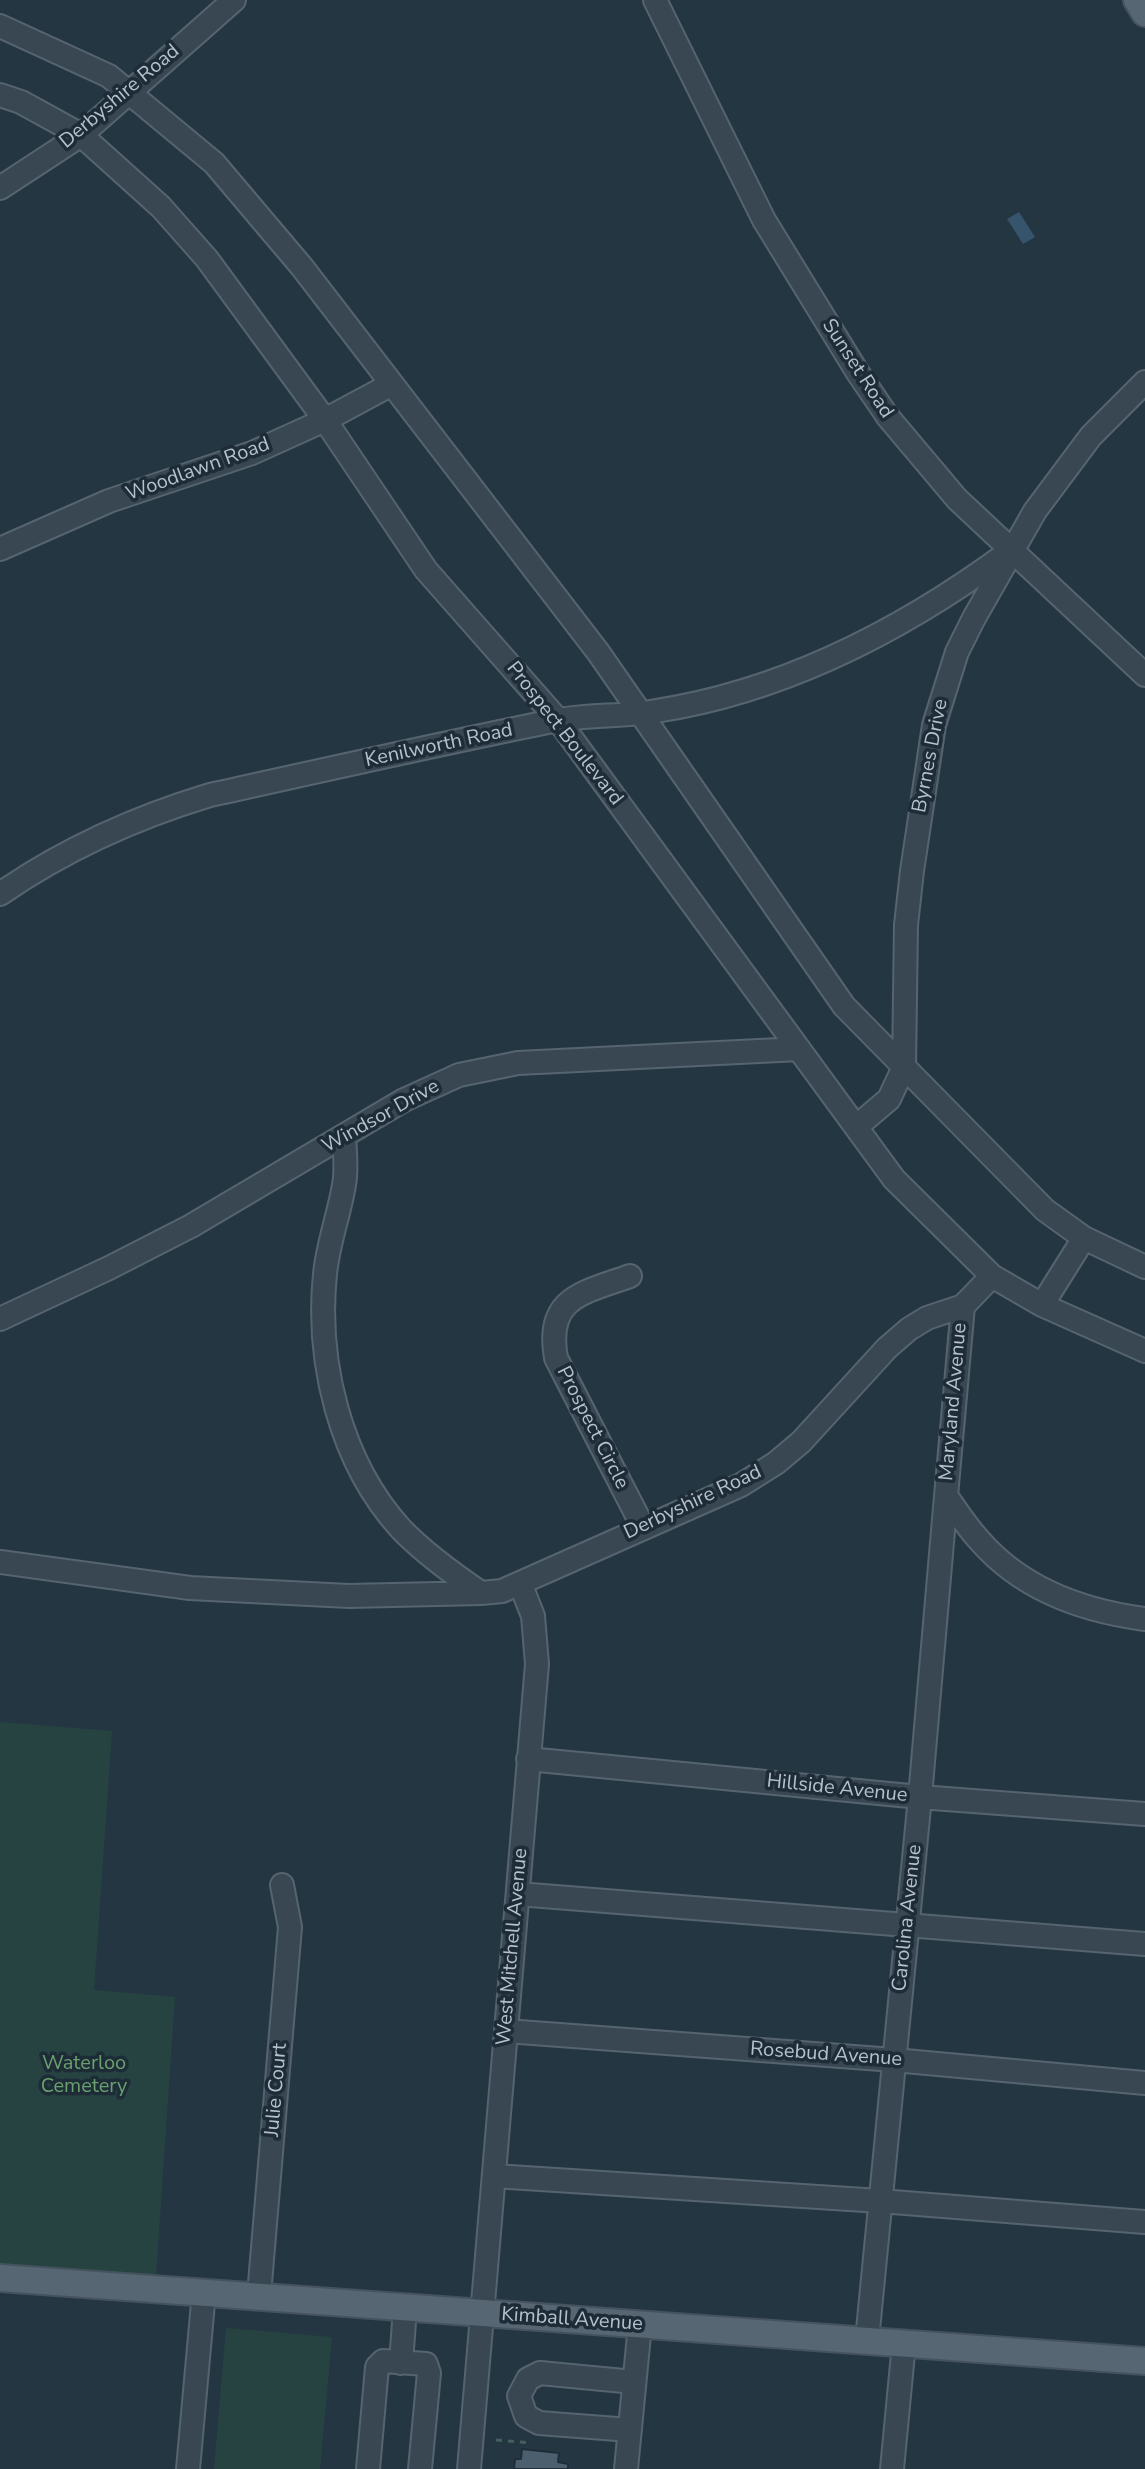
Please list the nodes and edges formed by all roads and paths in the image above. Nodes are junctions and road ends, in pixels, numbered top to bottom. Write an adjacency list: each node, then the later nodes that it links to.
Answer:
1 (234, 0): 6 (street, Derbyshire Road)
2 (655, 0): 14 (street, Sunset Road)
3 (1137, 0): 4 (main road)
4 (1145, 13)
5 (0, 26): 6 (street)
6 (129, 92): 8 (street, Derbyshire Road); 11 (street)
7 (0, 95): 8 (street, Prospect Boulevard)
8 (81, 135): 9 (street, Derbyshire Road); 12 (street, Prospect Boulevard)
9 (0, 188)
10 (1145, 382): 14 (street, Byrnes Drive)
11 (392, 384): 12 (street, Woodlawn Road); 16 (street)
12 (325, 420): 13 (street, Woodlawn Road); 17 (street, Prospect Boulevard)
13 (0, 549)
14 (1010, 551): 15 (street, Sunset Road); 16 (street, Kenilworth Road); 20 (street, Byrnes Drive)
15 (1145, 675)
16 (641, 713): 17 (street, Kenilworth Road); 20 (street)
17 (558, 720): 18 (street, Kenilworth Road); 19 (street, Prospect Boulevard)
18 (0, 894)
19 (799, 1049): 21 (street, Prospect Boulevard); 22 (street, Windsor Drive)
20 (904, 1067): 21 (street, Byrnes Drive); 23 (street)
21 (856, 1127): 26 (street, Prospect Boulevard)
22 (344, 1136): 29 (street, Windsor Drive); 35 (street)
23 (1084, 1238): 24 (street); 27 (street)
24 (1145, 1267)
25 (630, 1276): 32 (street, Prospect Circle)
26 (992, 1276): 27 (street, Prospect Boulevard); 28 (street, Derbyshire Road)
27 (1042, 1305): 30 (street, Prospect Boulevard)
28 (963, 1306): 31 (street, Maryland Avenue); 32 (street, Derbyshire Road)
29 (0, 1319)
30 (1145, 1351)
31 (946, 1496): 36 (street, Maryland Avenue); 38 (street, Carolina Avenue)
32 (643, 1527): 34 (street, Derbyshire Road)
33 (0, 1562): 35 (street)
34 (520, 1583): 35 (street, Derbyshire Road); 37 (street, West Mitchell Avenue)
35 (481, 1593)
36 (1145, 1619)
37 (528, 1759): 38 (street, Hillside Avenue); 41 (street, West Mitchell Avenue)
38 (920, 1797): 39 (street, Hillside Avenue); 42 (street, Carolina Avenue)
39 (1145, 1814)
40 (282, 1885): 52 (street, Julie Court)
41 (518, 1894): 42 (street); 44 (street, West Mitchell Avenue)
42 (908, 1924): 43 (street); 45 (street, Carolina Avenue)
43 (1145, 1944)
44 (506, 2031): 45 (street, Rosebud Avenue); 47 (street, West Mitchell Avenue)
45 (894, 2060): 46 (street, Rosebud Avenue); 48 (street, Carolina Avenue)
46 (1145, 2083)
47 (494, 2176): 48 (street); 54 (street, West Mitchell Avenue)
48 (880, 2201): 49 (street); 56 (street, Carolina Avenue)
49 (1145, 2222)
50 (0, 2278): 51 (main road, Kimball Avenue)
51 (204, 2292): 52 (main road, Kimball Avenue); 64 (street)
52 (259, 2295): 53 (main road, Kimball Avenue)
53 (405, 2308): 54 (main road, Kimball Avenue); 59 (street)
54 (483, 2314): 55 (main road, Kimball Avenue); 67 (street, West Mitchell Avenue)
55 (640, 2325): 56 (main road, Kimball Avenue); 60 (street)
56 (867, 2340): 57 (main road, Kimball Avenue)
57 (904, 2343): 58 (main road, Kimball Avenue); 69 (street)
58 (1145, 2361)
59 (401, 2363): 65 (street); 66 (street)
60 (634, 2382): 61 (street); 61 (street)
61 (630, 2430): 68 (street)
62 (496, 2440): 63 (path)
63 (522, 2442)
64 (188, 2469)
65 (368, 2469)
66 (420, 2469)
67 (469, 2469)
68 (626, 2469)
69 (892, 2469)

